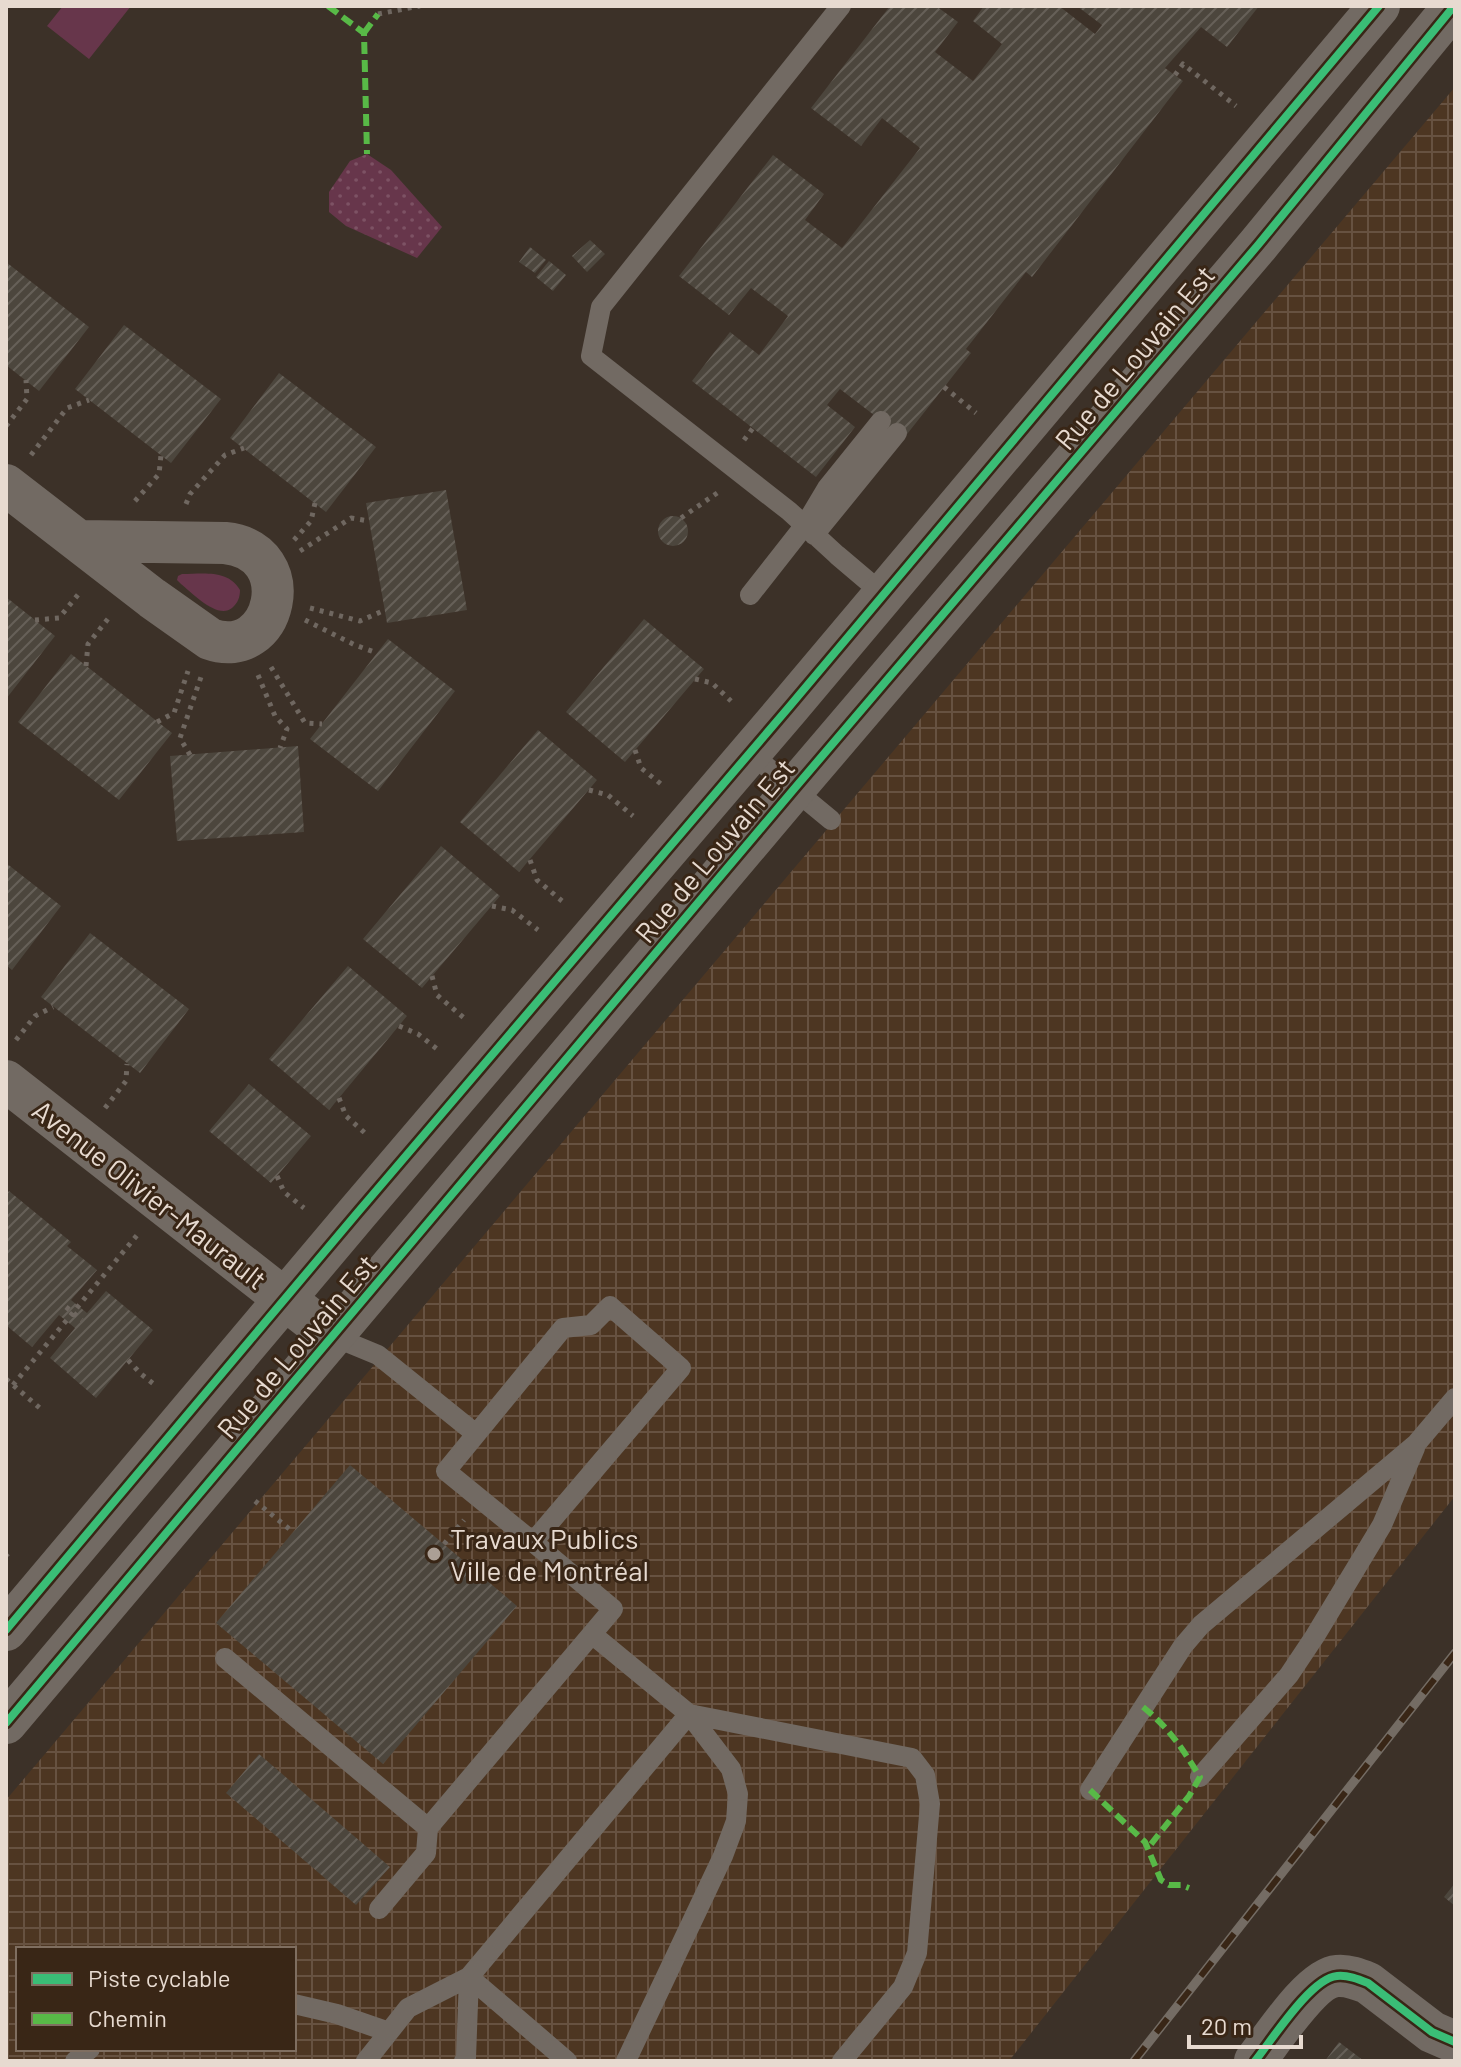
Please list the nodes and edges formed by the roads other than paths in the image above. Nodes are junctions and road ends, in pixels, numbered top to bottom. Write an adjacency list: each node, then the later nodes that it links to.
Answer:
1 (841, 6): 6 (lane)
2 (1379, 6): 8 (street, Rue de Louvain Est)
3 (1454, 6): 11 (street, Rue de Louvain Est)
4 (889, 427): 6 (lane)
5 (17, 472): 7 (street)
6 (810, 530): 8 (lane); 9 (lane)
7 (81, 541)
8 (883, 594): 10 (street, Rue de Louvain Est)
9 (750, 595)
10 (750, 753): 11 (lane, Rue de Louvain Est); 14 (street, Rue de Louvain Est)
11 (794, 789): 12 (lane); 15 (street, Rue de Louvain Est)
12 (831, 820)
13 (6, 1081): 14 (street, Avenue Olivier-Maurault)
14 (285, 1300): 15 (street, Avenue Olivier-Maurault); 20 (street, Rue de Louvain Est)
15 (332, 1336): 17 (lane); 24 (street, Rue de Louvain Est)
16 (1455, 1398): 18 (lane)
17 (476, 1434): 19 (lane); 19 (lane)
18 (1416, 1444): 25 (lane); 26 (lane)
19 (533, 1542): 21 (lane)
20 (6, 1630)
21 (593, 1635): 23 (lane); 27 (lane)
22 (225, 1658): 27 (lane)
23 (689, 1714): 29 (lane); 36 (lane); 37 (lane)
24 (6, 1723)
25 (1200, 1777)
26 (1090, 1790)
27 (428, 1828): 28 (lane)
28 (379, 1909)
29 (469, 1977): 31 (lane); 34 (lane); 35 (lane)
30 (296, 2004): 31 (lane)
31 (389, 2032): 33 (lane)
32 (1455, 2042): 38 (street)
33 (366, 2061)
34 (464, 2061)
35 (567, 2061)
36 (626, 2061)
37 (842, 2061)
38 (1255, 2061)

